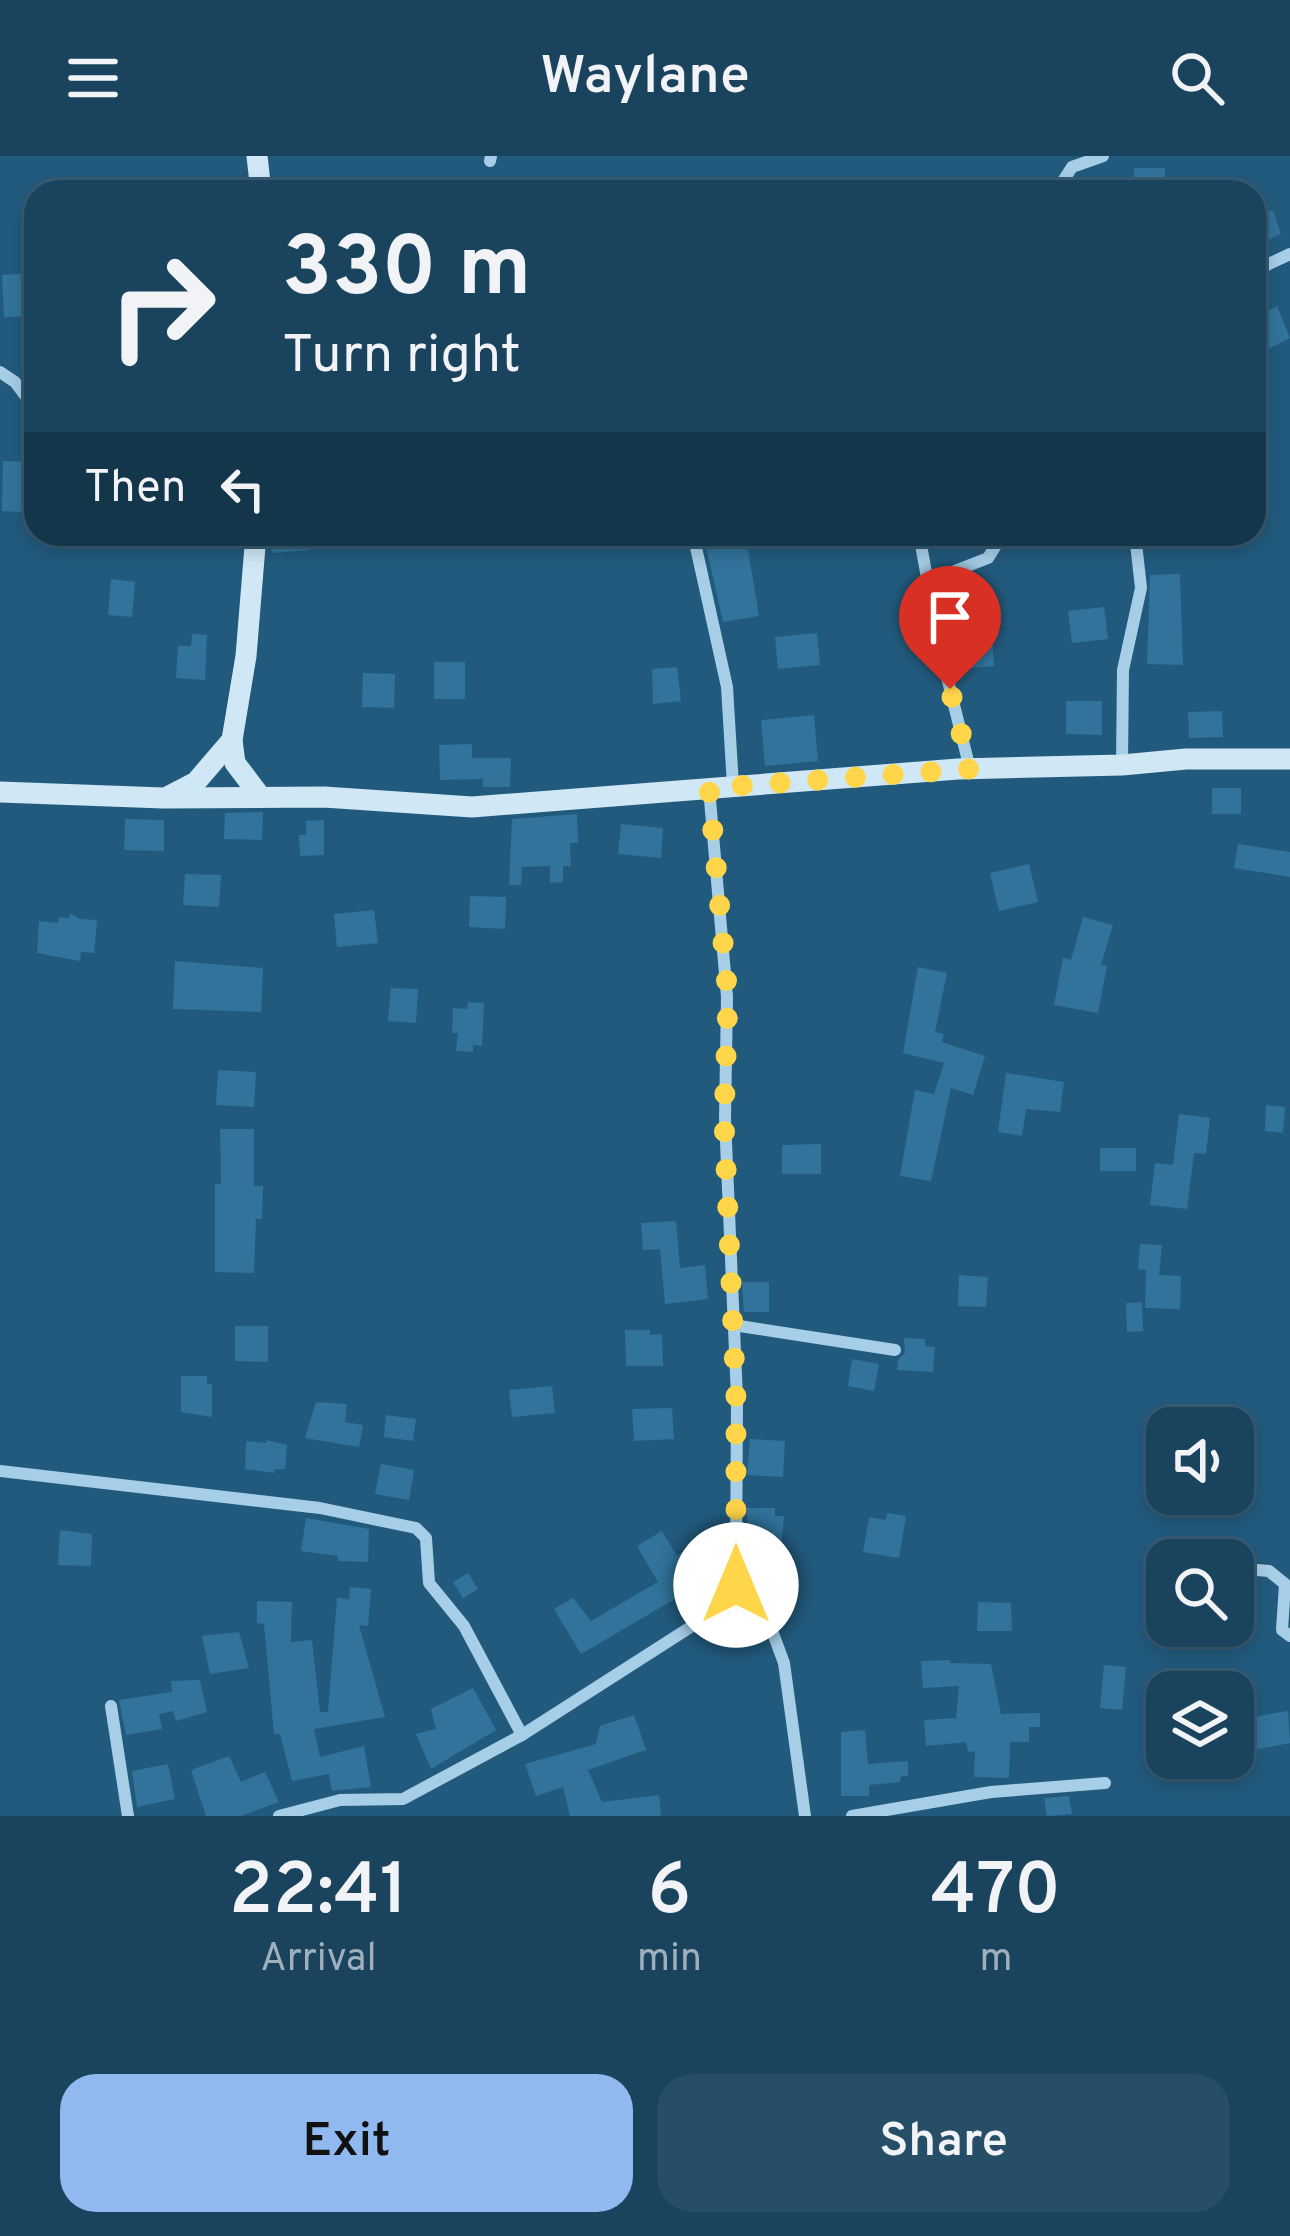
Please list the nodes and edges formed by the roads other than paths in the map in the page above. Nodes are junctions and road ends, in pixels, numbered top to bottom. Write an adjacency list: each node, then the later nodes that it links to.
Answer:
1 (1103, 156): 2 (street)
2 (1064, 180)
3 (0, 372): 4 (street)
4 (24, 394)
5 (255, 546): 11 (street)
6 (696, 546): 15 (street)
7 (921, 546): 10 (street)
8 (996, 546): 10 (street)
9 (1136, 546): 13 (street)
10 (928, 580): 14 (street)
11 (232, 740): 18 (street); 19 (street)
12 (1290, 759): 13 (street)
13 (1122, 765): 14 (street)
14 (970, 769): 15 (street)
15 (733, 786): 16 (street)
16 (709, 788): 18 (street); 20 (street)
17 (0, 792): 19 (street)
18 (260, 796): 19 (street)
19 (163, 798)
20 (733, 1325): 21 (street); 24 (street)
21 (895, 1350)
22 (0, 1471): 27 (street)
23 (1257, 1570): 25 (street)
24 (736, 1585): 27 (street); 33 (street)
25 (1290, 1636)
26 (111, 1706): 30 (street)
27 (522, 1735): 29 (street)
28 (1105, 1783): 34 (street)
29 (403, 1798): 31 (street); 32 (street)
30 (128, 1816)
31 (279, 1816)
32 (403, 1816)
33 (805, 1816)
34 (852, 1816)

